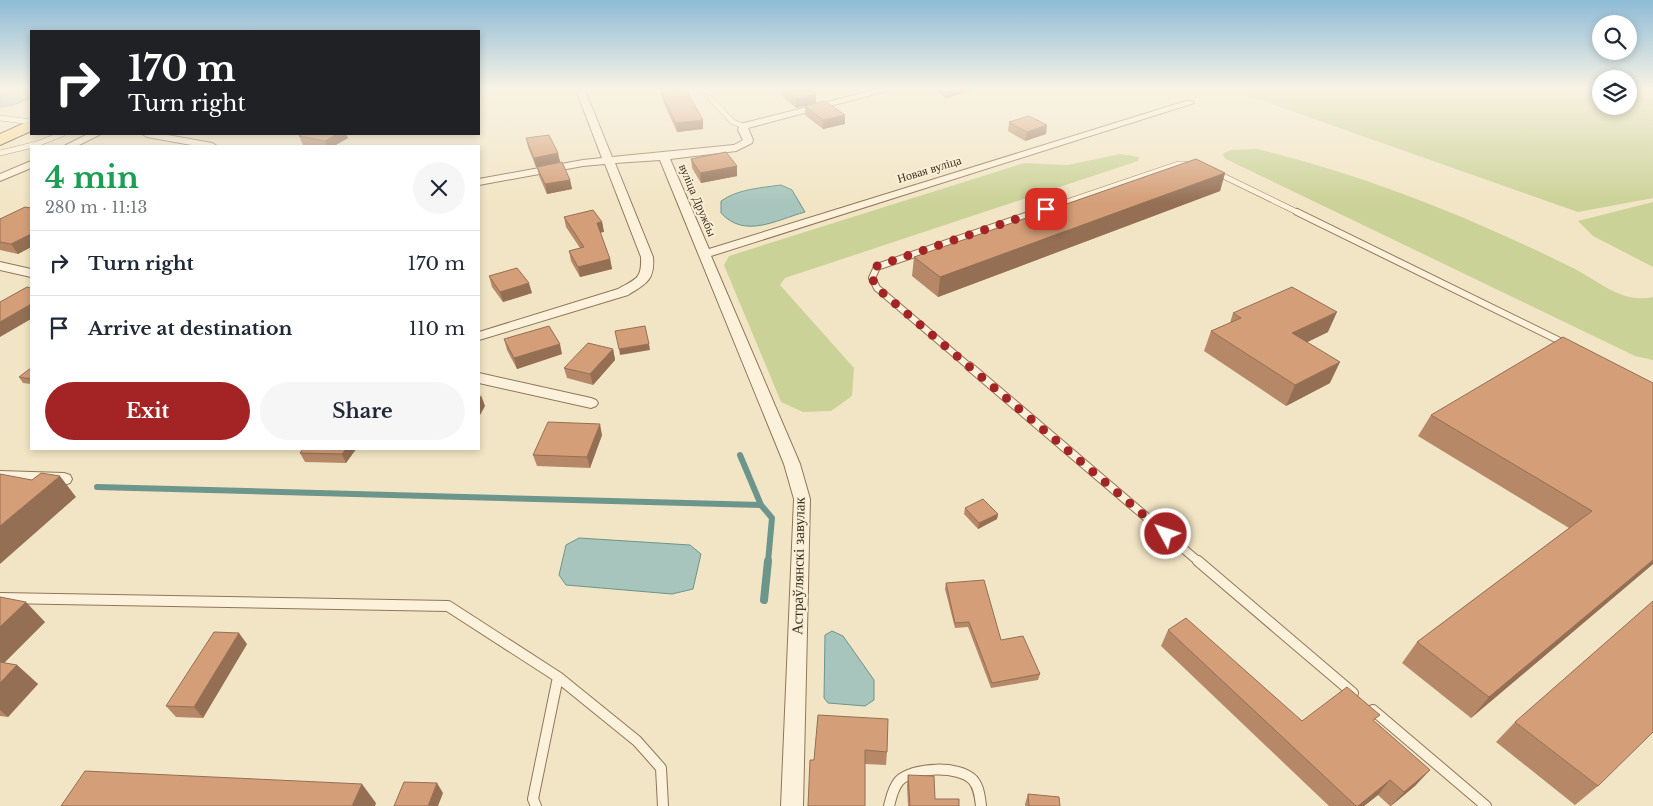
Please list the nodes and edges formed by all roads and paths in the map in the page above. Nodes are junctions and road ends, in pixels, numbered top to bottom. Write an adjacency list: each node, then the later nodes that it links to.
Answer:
1 (24, 128): 8 (main road)
2 (595, 128): 15 (street)
3 (743, 128): 14 (street)
4 (1110, 128): 21 (street, Новая вуліца)
5 (60, 135): 9 (lane)
6 (94, 135): 10 (street)
7 (152, 135): 11 (street)
8 (0, 140)
9 (33, 145)
10 (71, 145)
11 (207, 145)
12 (30, 146): 13 (lane)
13 (0, 153)
14 (664, 157): 15 (street); 21 (street, вуліца Дружбы)
15 (608, 161): 20 (street); 24 (street)
16 (30, 164): 19 (street)
17 (1203, 166): 37 (lane)
18 (1212, 170): 25 (lane)
19 (0, 178)
20 (480, 182)
21 (706, 254): 34 (street, Астраўлянскі завулак)
22 (0, 266): 23 (street)
23 (30, 273)
24 (480, 336)
25 (1574, 348)
26 (480, 378): 27 (street)
27 (591, 403)
28 (0, 478): 29 (street)
29 (64, 479)
30 (0, 598): 31 (lane)
31 (558, 677): 32 (lane); 33 (lane)
32 (536, 806)
33 (663, 806)
34 (792, 806)
35 (889, 806): 36 (lane)
36 (980, 806)
37 (1486, 806)

